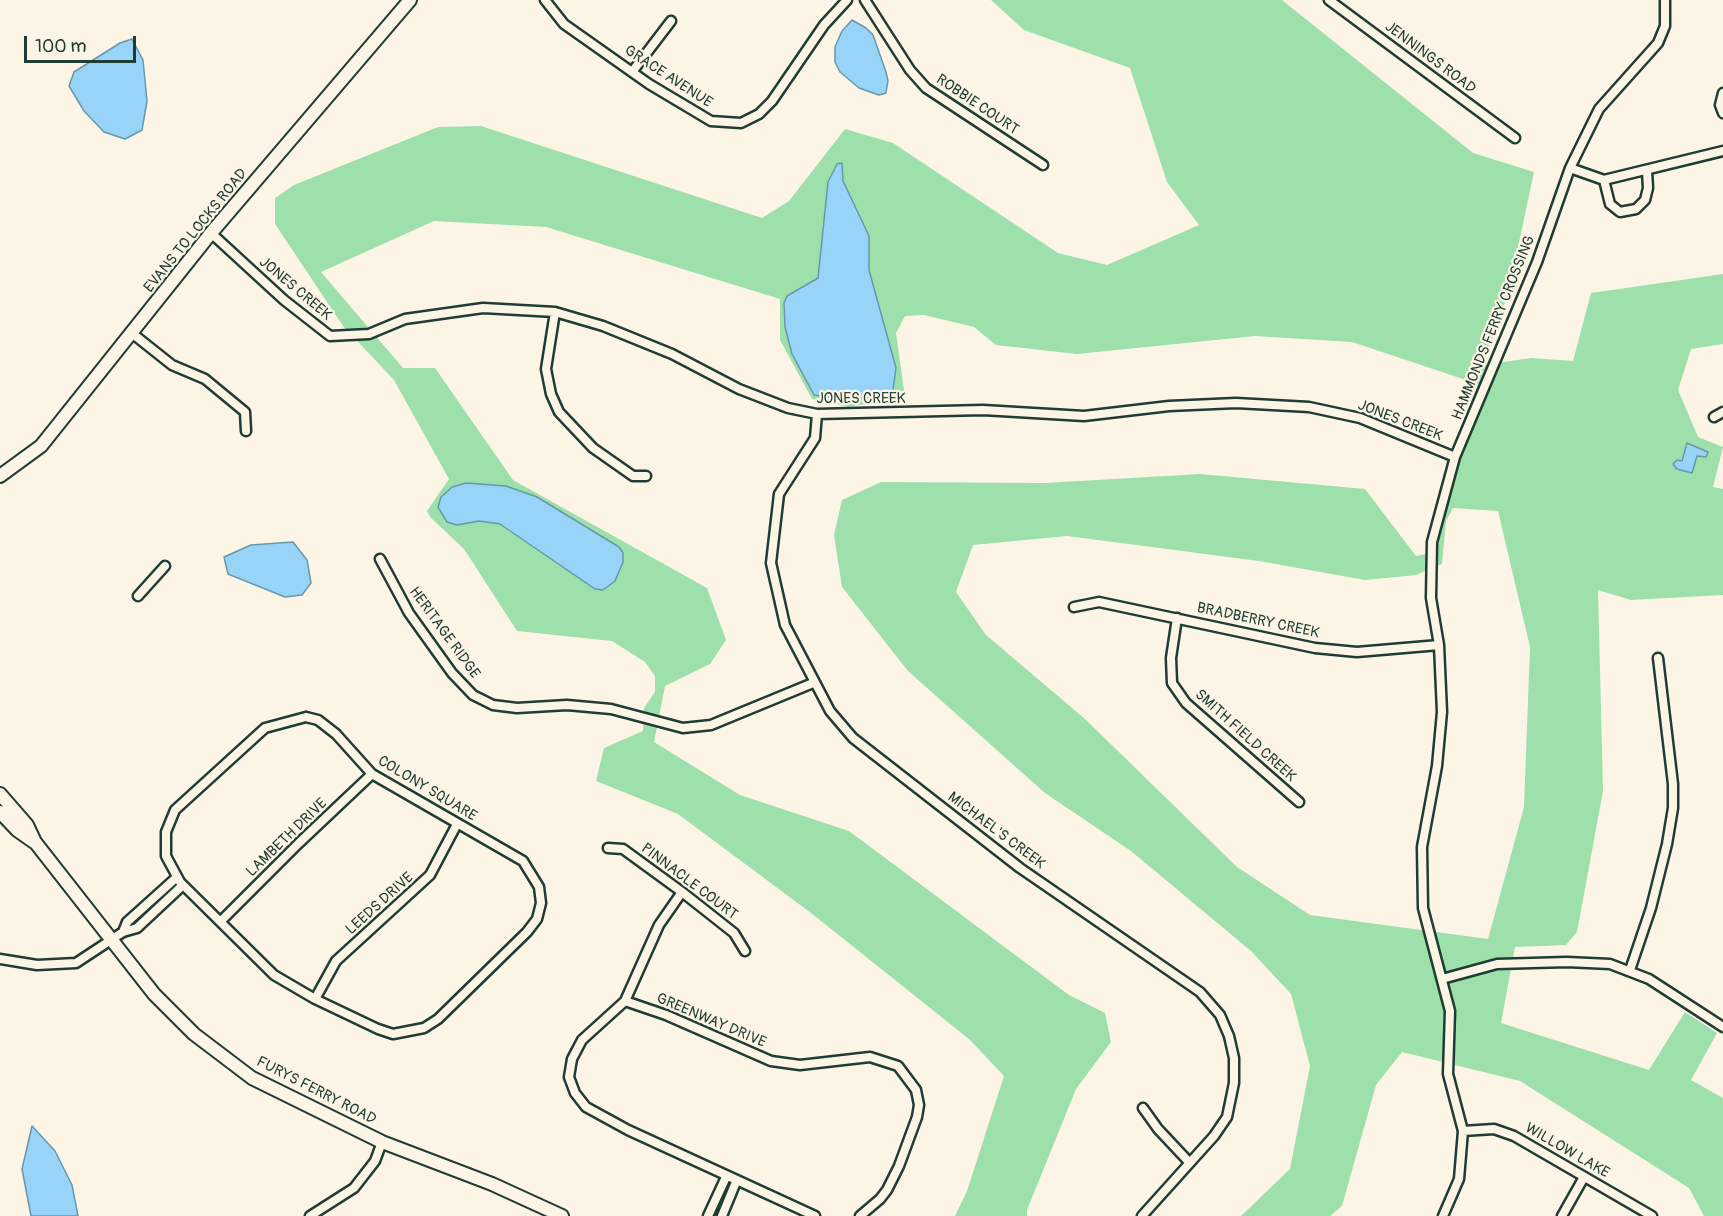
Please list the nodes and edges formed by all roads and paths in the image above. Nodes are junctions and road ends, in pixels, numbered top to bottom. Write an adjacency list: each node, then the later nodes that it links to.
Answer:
1 (410, 0): 17 (main road, EVANS TO LOCKS ROAD)
2 (545, 0): 8 (street, GRACE AVENUE)
3 (847, 0): 8 (street, GRACE AVENUE)
4 (865, 0): 13 (street, ROBBIE COURT)
5 (1329, 0): 11 (street, JENNINGS ROAD)
6 (1665, 0): 14 (street, HAMMONDS FERRY CROSSING)
7 (671, 21): 8 (street)
8 (632, 72)
9 (1723, 93): 10 (street)
10 (1723, 113)
11 (1515, 138)
12 (1723, 151): 15 (street)
13 (1043, 165)
14 (1570, 168): 16 (street); 24 (street, HAMMONDS FERRY CROSSING)
15 (1647, 171): 16 (street); 16 (street)
16 (1604, 180)
17 (212, 232): 18 (street, JONES CREEK); 19 (main road, EVANS TO LOCKS ROAD)
18 (555, 312): 21 (street, JONES CREEK); 26 (street)
19 (133, 334): 23 (street); 25 (main road, EVANS TO LOCKS ROAD)
20 (1723, 412): 22 (street)
21 (817, 414): 24 (street, JONES CREEK); 34 (street, MICHAEL'S CREEK)
22 (1714, 417)
23 (246, 431)
24 (1455, 457): 32 (street, HAMMONDS FERRY CROSSING)
25 (0, 476)
26 (646, 476)
27 (380, 559): 34 (street, HERITAGE RIDGE)
28 (165, 566): 29 (street)
29 (138, 596)
30 (1074, 607): 31 (street, BRADBERRY CREEK)
31 (1177, 618): 32 (street, BRADBERRY CREEK); 37 (street, SMITH FIELD CREEK)
32 (1439, 645): 51 (street, HAMMONDS FERRY CROSSING)
33 (1659, 658): 50 (street)
34 (813, 682): 58 (street, MICHAEL'S CREEK)
35 (372, 774): 39 (street, COLONY SQUARE); 42 (street, COLONY SQUARE); 45 (street, LAMBETH DRIVE)
36 (0, 794): 40 (main road, FURYS FERRY ROAD)
37 (1299, 802)
38 (0, 812): 40 (main road, FURYS FERRY ROAD)
39 (458, 824): 52 (street, LEEDS DRIVE); 52 (street, COLONY SQUARE)
40 (35, 842): 47 (main road, FURYS FERRY ROAD)
41 (608, 848): 44 (street, PINNACLE COURT)
42 (177, 877): 43 (street, COLONY SQUARE); 46 (street)
43 (183, 885): 45 (street, COLONY SQUARE); 46 (street)
44 (682, 892): 48 (street, PINNACLE COURT); 53 (street)
45 (221, 921): 52 (street, COLONY SQUARE)
46 (123, 932): 47 (street)
47 (112, 941): 49 (street); 57 (main road, FURYS FERRY ROAD)
48 (745, 951)
49 (0, 958)
50 (1630, 970): 51 (street); 54 (street)
51 (1442, 979): 56 (street, HAMMONDS FERRY CROSSING)
52 (315, 999)
53 (625, 1001): 59 (street); 67 (street, GREENWAY DRIVE)
54 (1723, 1027)
55 (1143, 1108): 58 (street)
56 (1463, 1131): 60 (street, WILLOW LAKE); 69 (street, HAMMONDS FERRY CROSSING)
57 (382, 1142): 62 (street); 63 (main road, FURYS FERRY ROAD)
58 (1190, 1162): 68 (street, MICHAEL'S CREEK)
59 (726, 1177): 61 (street); 64 (street)
60 (1584, 1177): 70 (street); 71 (street, WILLOW LAKE)
61 (736, 1182): 65 (street); 66 (street)
62 (310, 1216)
63 (562, 1216)
64 (708, 1216)
65 (722, 1216)
66 (815, 1216)
67 (860, 1216)
68 (1142, 1216)
69 (1443, 1216)
70 (1562, 1216)
71 (1652, 1216)

